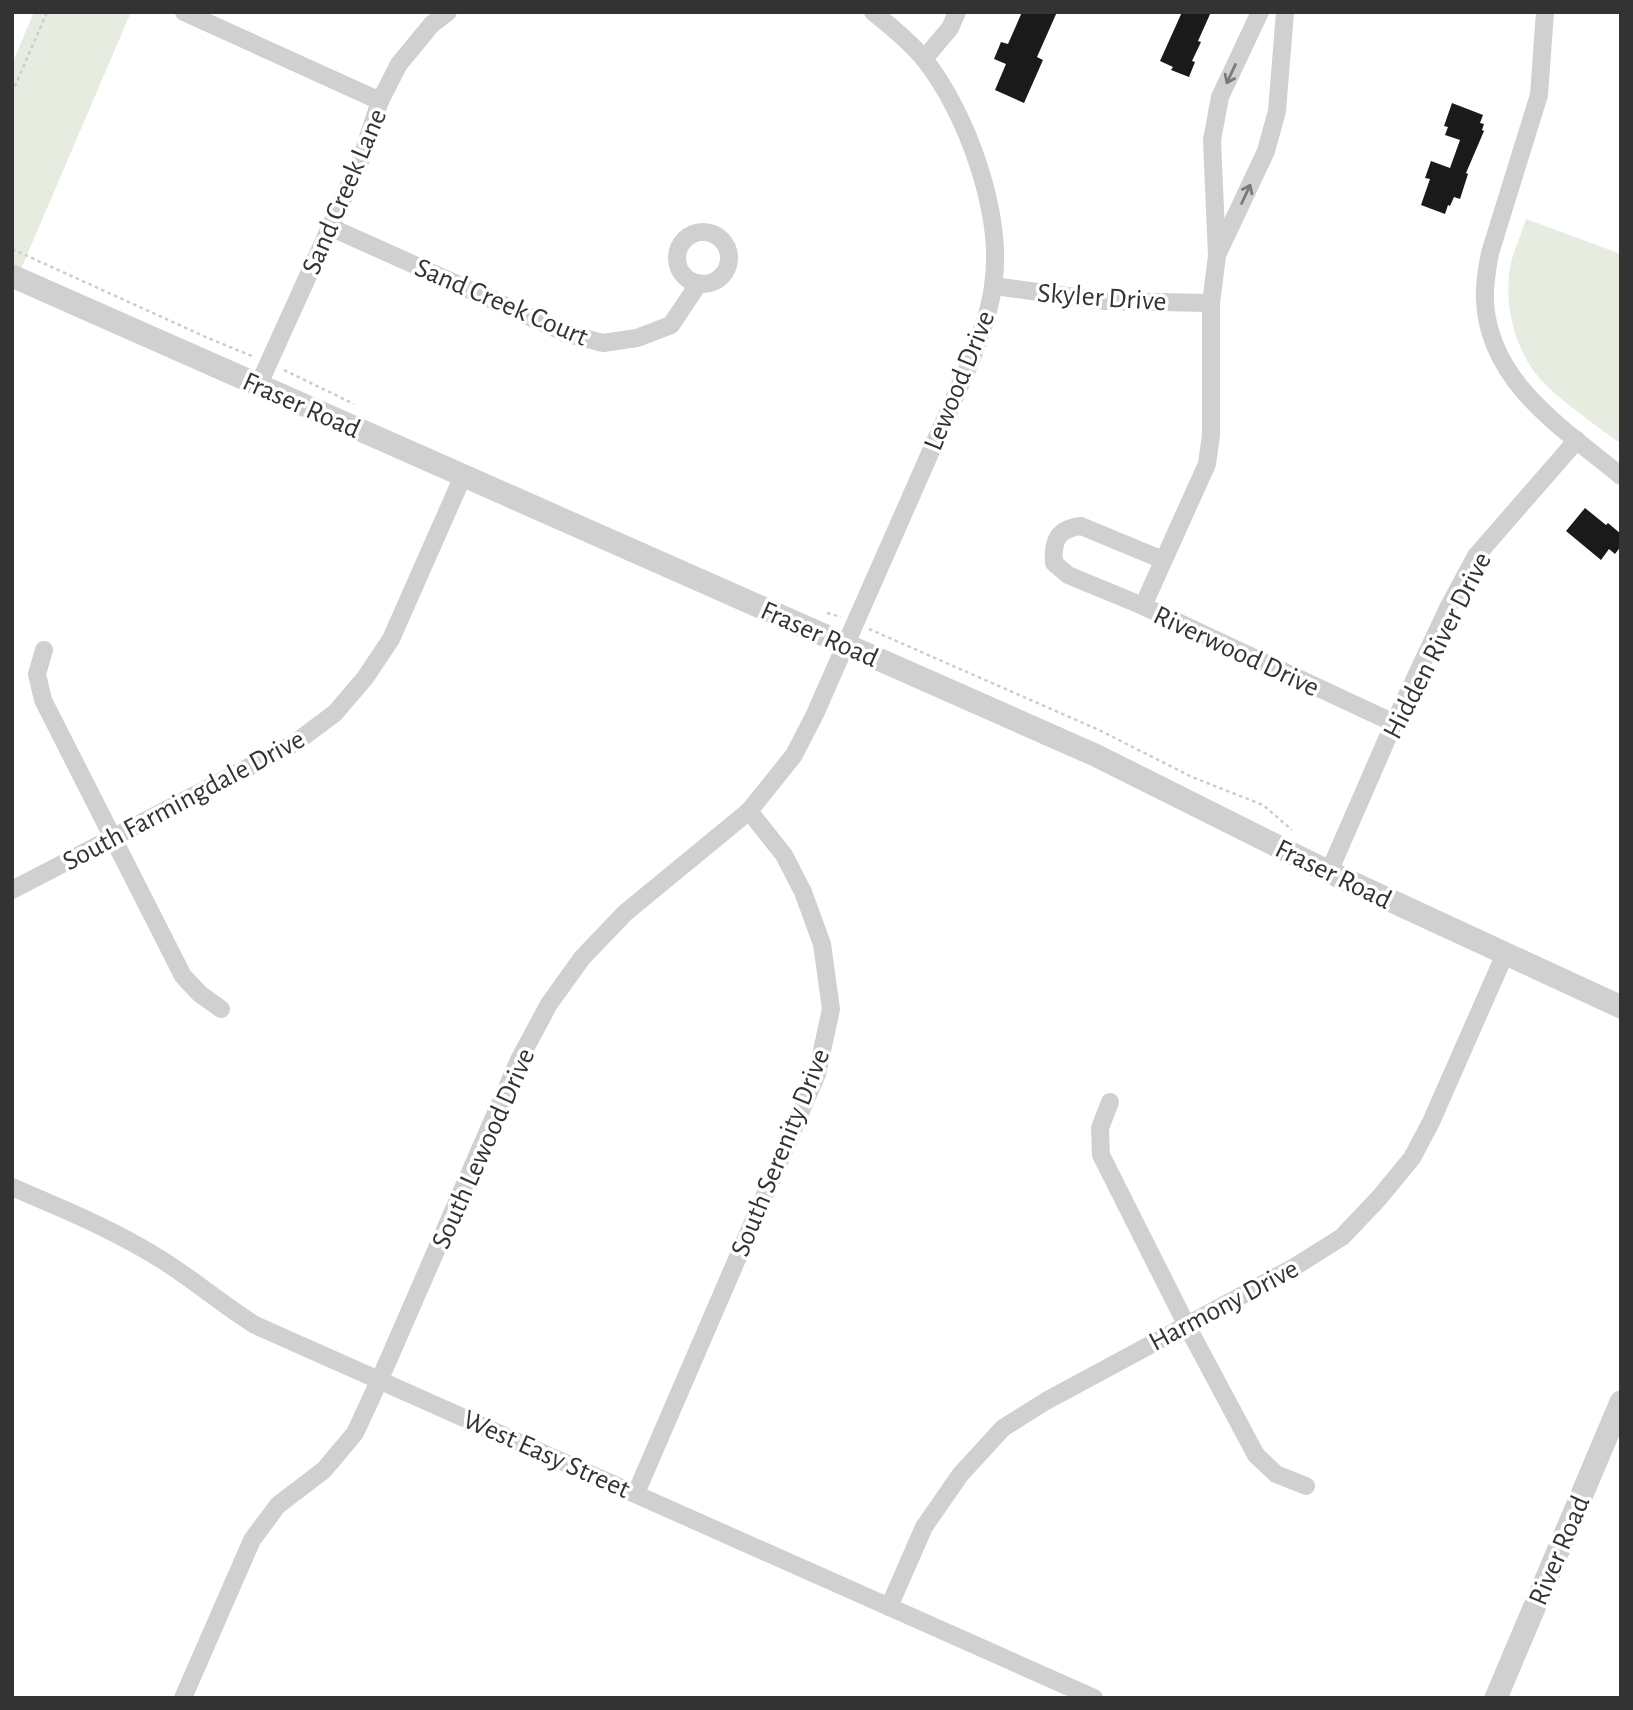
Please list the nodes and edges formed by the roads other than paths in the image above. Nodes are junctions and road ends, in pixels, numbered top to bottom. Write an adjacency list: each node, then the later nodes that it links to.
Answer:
1 (184, 12): 9 (street)
2 (448, 12): 9 (street, Sand Creek Lane)
3 (873, 12): 8 (street, Lewood Drive)
4 (957, 12): 8 (street)
5 (1260, 12): 11 (street, Riverwood Drive, one-way to 11)
6 (1285, 12): 11 (street, Riverwood Drive, one-way to 6)
7 (1545, 12): 17 (street)
8 (924, 59): 14 (street, Lewood Drive)
9 (380, 101): 10 (street, Sand Creek Lane)
10 (330, 227): 13 (street, Sand Creek Court); 16 (street, Sand Creek Lane)
11 (1217, 256): 15 (street, Riverwood Drive)
12 (12, 276): 16 (street, Fraser Road)
13 (699, 284)
14 (993, 286): 15 (street, Skyler Drive); 22 (street, Lewood Drive)
15 (1211, 303): 20 (street, Riverwood Drive)
16 (258, 384): 18 (street, Fraser Road)
17 (1577, 440): 19 (street); 24 (street, Hidden River Drive)
18 (463, 476): 22 (street, Fraser Road); 26 (street, South Farmingdale Drive)
19 (1621, 476)
20 (1163, 560): 21 (street, Riverwood Drive); 21 (street)
21 (1143, 606): 24 (street, Riverwood Drive)
22 (846, 644): 25 (street, South Lewood Drive); 27 (street, Fraser Road)
23 (44, 650): 26 (street)
24 (1394, 723): 27 (street, Hidden River Drive)
25 (750, 811): 35 (street, South Lewood Drive); 38 (street, South Serenity Drive)
26 (112, 839): 28 (street, South Farmingdale Drive); 31 (street)
27 (1329, 872): 29 (street, Fraser Road)
28 (12, 890)
29 (1505, 954): 30 (street, Fraser Road); 34 (street, Harmony Drive)
30 (1621, 1007)
31 (221, 1009)
32 (1110, 1102): 34 (street)
33 (12, 1187): 35 (street, West Easy Street)
34 (1186, 1324): 37 (street); 39 (street, Harmony Drive)
35 (380, 1379): 38 (street, West Easy Street); 40 (street, South Lewood Drive)
36 (1621, 1402): 42 (street, River Road)
37 (1306, 1486)
38 (636, 1493): 39 (street, West Easy Street)
39 (889, 1607): 41 (street, West Easy Street)
40 (183, 1698)
41 (1094, 1698)
42 (1496, 1698)

